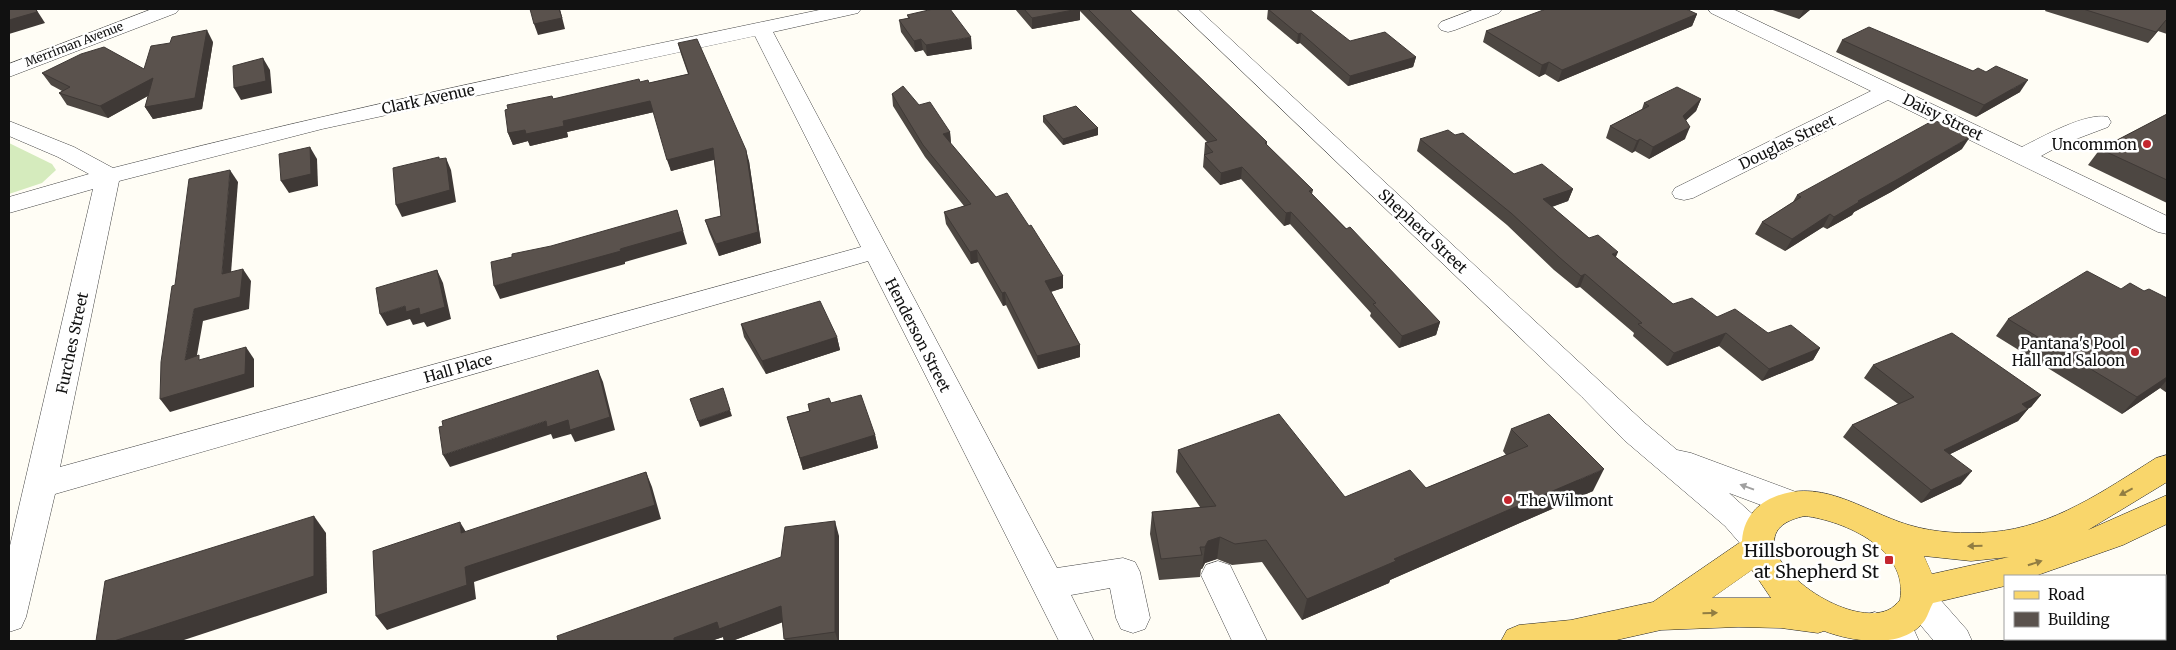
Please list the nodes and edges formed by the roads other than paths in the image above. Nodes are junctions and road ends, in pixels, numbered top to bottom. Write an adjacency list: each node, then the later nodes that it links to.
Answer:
1 (129, 9): 9 (street)
2 (169, 9): 9 (street, Merriman Avenue)
3 (851, 9): 8 (street, Clark Avenue)
4 (1188, 9): 20 (street, Shepherd Street)
5 (1492, 9): 7 (street)
6 (1718, 9): 11 (street, Daisy Street)
7 (1448, 26)
8 (761, 28): 15 (street, Clark Avenue); 19 (street, Henderson Street)
9 (31, 60): 10 (street, Merriman Avenue)
10 (9, 71)
11 (1889, 91): 14 (street, Daisy Street); 16 (street, Douglas Street)
12 (2100, 122): 14 (street)
13 (9, 128): 15 (street)
14 (2022, 156): 18 (street, Daisy Street)
15 (108, 175): 17 (street, Clark Avenue); 22 (street, Furches Street)
16 (1684, 193)
17 (9, 205)
18 (2167, 226)
19 (875, 251): 22 (street, Hall Place); 28 (street, Henderson Street)
20 (1659, 452): 23 (street, Shepherd Street, one-way to 20); 26 (street, Shepherd Street)
21 (2167, 466): 25 (main road, one-way to 25)
22 (41, 485): 31 (street, Furches Street)
23 (1793, 504): 25 (main road); 26 (main road)
24 (2167, 508): 29 (main road, one-way to 24)
25 (1869, 522): 29 (main road)
26 (1757, 543): 30 (main road); 33 (main road)
27 (1218, 574): 36 (street)
28 (1047, 584): 32 (street); 35 (street, Henderson Street)
29 (1919, 594): 34 (main road); 38 (street)
30 (1661, 615): 33 (main road, one-way to 33); 37 (main road)
31 (9, 617)
32 (1133, 618)
33 (1832, 620): 34 (main road)
34 (1889, 634)
35 (1077, 641)
36 (1250, 641)
37 (1519, 641)
38 (1955, 641)

